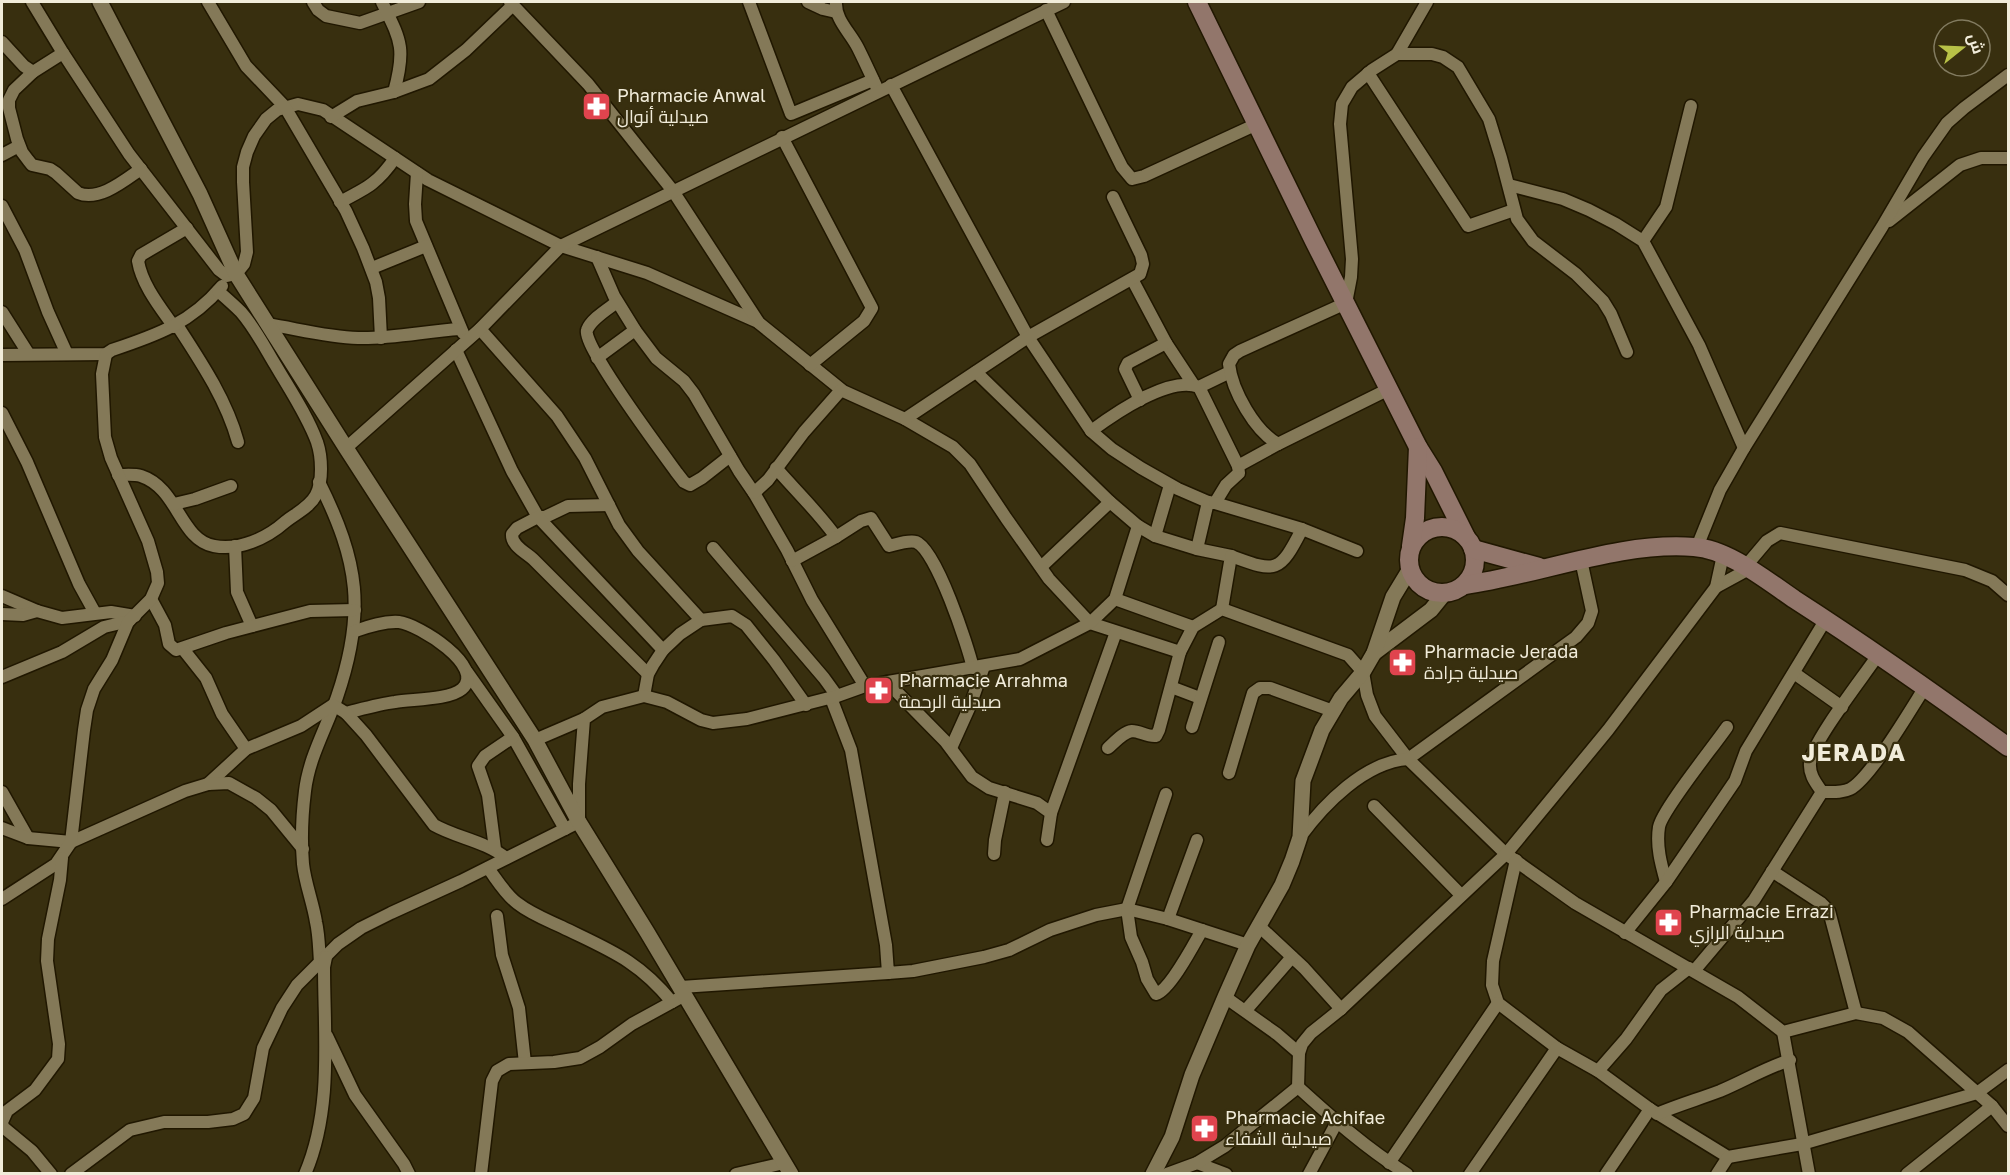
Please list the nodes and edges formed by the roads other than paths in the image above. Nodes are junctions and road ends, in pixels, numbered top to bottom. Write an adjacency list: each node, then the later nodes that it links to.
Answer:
1 (32, 2): 16 (street)
2 (99, 2): 48 (street)
3 (208, 2): 25 (street)
4 (313, 2): 12 (street)
5 (419, 2): 12 (street)
6 (749, 2): 21 (street)
7 (808, 2): 13 (street)
8 (1064, 2): 14 (street)
9 (1197, 2): 27 (main road)
10 (1426, 2): 17 (street)
11 (512, 3): 23 (street); 36 (street)
12 (384, 7): 23 (street)
13 (836, 7): 21 (street)
14 (1046, 10): 22 (street); 27 (street)
15 (2, 42): 18 (street)
16 (63, 53): 18 (street); 33 (street)
17 (1397, 54): 19 (street); 35 (street)
18 (33, 72): 29 (street)
19 (1368, 73): 40 (street); 52 (street)
20 (2008, 75): 41 (street)
21 (875, 85): 22 (street); 28 (street)
22 (891, 85): 60 (street)
23 (394, 92): 26 (street)
24 (1690, 106): 43 (street)
25 (285, 107): 26 (street); 38 (street); 48 (street)
26 (331, 117): 31 (street)
27 (1257, 124): 52 (main road)
28 (782, 137): 36 (street); 71 (street)
29 (19, 146): 30 (street); 33 (street)
30 (2, 155)
31 (395, 158): 34 (street); 38 (street)
32 (2008, 158): 41 (street)
33 (141, 169): 42 (street)
34 (417, 173): 44 (street); 45 (street)
35 (1509, 185): 40 (street); 43 (street)
36 (673, 191): 45 (street); 54 (street)
37 (1113, 196): 49 (street)
38 (340, 202): 47 (street)
39 (2, 206): 68 (street)
40 (1514, 210): 65 (street)
41 (1882, 226): 85 (street)
42 (188, 228): 48 (street); 56 (street)
43 (1643, 241): 85 (street)
44 (426, 246): 47 (street); 58 (street)
45 (561, 246): 46 (street); 57 (street)
46 (597, 257): 51 (street); 54 (street)
47 (372, 268): 61 (street)
48 (233, 275): 50 (street); 55 (street)
49 (1132, 279): 60 (street); 63 (street)
50 (218, 291): 56 (street); 90 (street)
51 (617, 302): 59 (street); 70 (street)
52 (1346, 303): 73 (street); 75 (main road)
53 (2, 312): 66 (street)
54 (759, 322): 71 (street)
55 (267, 324): 61 (street); 84 (street)
56 (176, 326): 69 (street); 81 (street)
57 (480, 328): 62 (street); 97 (street)
58 (460, 329): 61 (street); 62 (street)
59 (635, 330): 70 (street); 86 (street)
60 (1028, 337): 72 (street); 80 (street)
61 (381, 338)
62 (467, 341): 64 (street)
63 (1166, 343): 74 (street); 77 (street)
64 (456, 350): 84 (street); 98 (street)
65 (1628, 352)
66 (28, 353): 67 (street); 68 (street)
67 (2, 354)
68 (67, 354): 69 (street)
69 (106, 354): 89 (street)
70 (597, 358): 86 (street)
71 (810, 365): 76 (street)
72 (976, 372): 79 (street); 94 (street)
73 (1230, 372): 74 (street); 82 (street)
74 (1196, 385): 77 (street); 87 (street)
75 (1389, 389): 82 (street); 83 (main road)
76 (841, 390): 79 (street); 88 (street)
77 (1140, 400): 80 (street)
78 (2, 413): 127 (street)
79 (905, 419): 114 (street)
80 (1091, 431): 91 (street)
81 (238, 442)
82 (1278, 444): 87 (street)
83 (1418, 447): 103 (main road); 111 (main road)
84 (346, 448): 165 (street)
85 (1744, 448): 105 (street)
86 (730, 456): 93 (street)
87 (1238, 466): 95 (street)
88 (776, 468): 93 (street); 102 (street)
89 (118, 475): 96 (street); 122 (street)
90 (319, 482): 104 (street); 125 (street)
91 (1170, 485): 95 (street); 101 (street)
92 (231, 486): 96 (street)
93 (754, 493): 113 (street)
94 (1110, 502): 99 (street); 114 (street)
95 (1212, 503): 100 (street); 107 (street)
96 (174, 504): 104 (street)
97 (609, 506): 98 (street); 131 (street)
98 (538, 518): 139 (street); 147 (street)
99 (1138, 526): 101 (street); 123 (street)
100 (1302, 530): 108 (street); 110 (street)
101 (1155, 536): 107 (street)
102 (836, 537): 113 (street); 143 (street)
103 (1470, 543): 111 (main road); 115 (main road); 117 (main road)
104 (235, 546): 133 (street)
105 (1697, 547): 109 (main road); 112 (main road)
106 (713, 548): 154 (street)
107 (1197, 549): 110 (street)
108 (1357, 551)
109 (1723, 555): 116 (main road); 118 (street)
110 (1231, 556): 124 (street)
111 (1410, 560): 119 (main road); 141 (street)
112 (1581, 560): 115 (main road); 170 (street)
113 (792, 561): 150 (street)
114 (1041, 567): 132 (street)
115 (1544, 568): 117 (main road)
116 (1747, 568): 118 (street); 120 (street); 130 (main road)
117 (1465, 585): 119 (main road)
118 (1716, 587): 189 (street)
119 (1444, 594): 141 (street)
120 (2008, 595)
121 (2, 596): 126 (street)
122 (152, 599): 129 (street); 138 (street)
123 (1115, 599): 132 (street); 134 (street)
124 (1222, 609): 134 (street); 145 (street)
125 (355, 610): 133 (street); 135 (street)
126 (37, 611): 127 (street); 128 (street)
127 (95, 613): 129 (street)
128 (2, 614)
129 (132, 619): 148 (street); 185 (street)
130 (1826, 619): 142 (main road); 146 (street)
131 (701, 620): 139 (street); 157 (street)
132 (1090, 623): 136 (street); 143 (street)
133 (252, 626): 138 (street)
134 (1193, 627): 140 (street)
135 (355, 631): 144 (street); 156 (street)
136 (1116, 632): 140 (street); 178 (street)
137 (1219, 642): 155 (street)
138 (183, 649): 169 (street)
139 (663, 650): 147 (street)
140 (1180, 652): 151 (street)
141 (1374, 653): 145 (street)
142 (1878, 655): 152 (main road); 158 (street)
143 (978, 667): 149 (street); 167 (street)
144 (466, 671): 160 (street); 164 (street)
145 (1363, 672): 159 (street); 170 (street)
146 (1794, 673): 158 (street); 194 (street)
147 (648, 674): 153 (street)
148 (2, 677)
149 (887, 682): 150 (street); 167 (street)
150 (866, 686): 154 (street)
151 (1171, 687): 155 (street); 168 (street)
152 (1925, 687): 166 (main road); 175 (street)
153 (644, 696): 157 (street); 161 (street)
154 (834, 697): 157 (street); 207 (street)
155 (1200, 698): 162 (street)
156 (333, 705): 160 (street); 169 (street); 186 (street)
157 (806, 705)
158 (1842, 708): 175 (street)
159 (1333, 711): 171 (street); 181 (street)
160 (346, 713): 187 (street)
161 (584, 719): 165 (street); 179 (street)
162 (1192, 727)
163 (1727, 727): 194 (street)
164 (513, 737): 179 (street); 187 (street)
165 (535, 740): 179 (street)
166 (2008, 747)
167 (951, 748): 174 (street)
168 (1108, 748)
169 (246, 749): 172 (street)
170 (1408, 759): 181 (street); 189 (street)
171 (1229, 773)
172 (208, 784): 185 (street); 186 (street)
173 (2, 792): 182 (street)
174 (1005, 792): 178 (street); 188 (street)
175 (1822, 792): 193 (street)
176 (1166, 794): 197 (street)
177 (1374, 806): 195 (street)
178 (1051, 813): 183 (street)
179 (572, 825): 191 (street); 208 (street)
180 (2, 828): 182 (street)
181 (1300, 837): 200 (street)
182 (28, 838): 185 (street)
183 (1047, 840)
184 (1197, 840): 199 (street)
185 (71, 842): 190 (street)
186 (303, 849): 205 (street)
187 (495, 849): 191 (street)
188 (994, 854)
189 (1511, 857): 195 (street); 202 (street); 210 (street)
190 (62, 858): 196 (street); 233 (street)
191 (506, 858): 192 (street)
192 (488, 867): 205 (street); 208 (street)
193 (1772, 871): 206 (street); 213 (street)
194 (1666, 882): 202 (street)
195 (1461, 895): 211 (street)
196 (2, 899)
197 (1127, 909): 199 (street); 201 (street); 207 (street)
198 (497, 916): 219 (street)
199 (1168, 919): 201 (street)
200 (1260, 927): 203 (street); 204 (street)
201 (1202, 930): 203 (street)
202 (1625, 933): 206 (street)
203 (1248, 945): 209 (street)
204 (1292, 957): 211 (street); 212 (street)
205 (323, 960): 215 (street); 234 (street)
206 (1691, 969): 214 (street); 221 (street)
207 (888, 973): 208 (street)
208 (679, 995): 219 (street); 232 (street)
209 (1225, 997): 212 (street); 239 (street)
210 (1498, 1003): 216 (street); 231 (street)
211 (1341, 1009): 217 (street)
212 (1245, 1010): 217 (street)
213 (1856, 1013): 214 (street); 223 (street)
214 (1783, 1032): 218 (street)
215 (326, 1035): 235 (street); 236 (street)
216 (1557, 1048): 221 (street); 244 (street)
217 (1299, 1053): 222 (street)
218 (1790, 1060): 225 (street); 228 (street)
219 (525, 1063): 237 (street)
220 (2008, 1070): 223 (street)
221 (1598, 1071): 225 (street)
222 (1298, 1087): 226 (street); 230 (street)
223 (1977, 1093): 224 (street); 228 (street)
224 (1992, 1106): 227 (street); 248 (street)
225 (1654, 1112): 229 (street); 245 (street)
226 (1337, 1122): 231 (street); 242 (street)
227 (2008, 1126)
228 (1802, 1144): 229 (street); 247 (street)
229 (1728, 1157): 246 (street)
230 (1197, 1163): 240 (street); 241 (street)
231 (1389, 1163): 243 (street)
232 (787, 1168): 238 (street)
233 (51, 1173)
234 (71, 1173)
235 (305, 1173)
236 (409, 1173)
237 (481, 1173)
238 (736, 1173)
239 (1153, 1173)
240 (1167, 1173)
241 (1226, 1173)
242 (1309, 1173)
243 (1407, 1173)
244 (1470, 1173)
245 (1606, 1173)
246 (1717, 1173)
247 (1809, 1173)
248 (1907, 1173)

